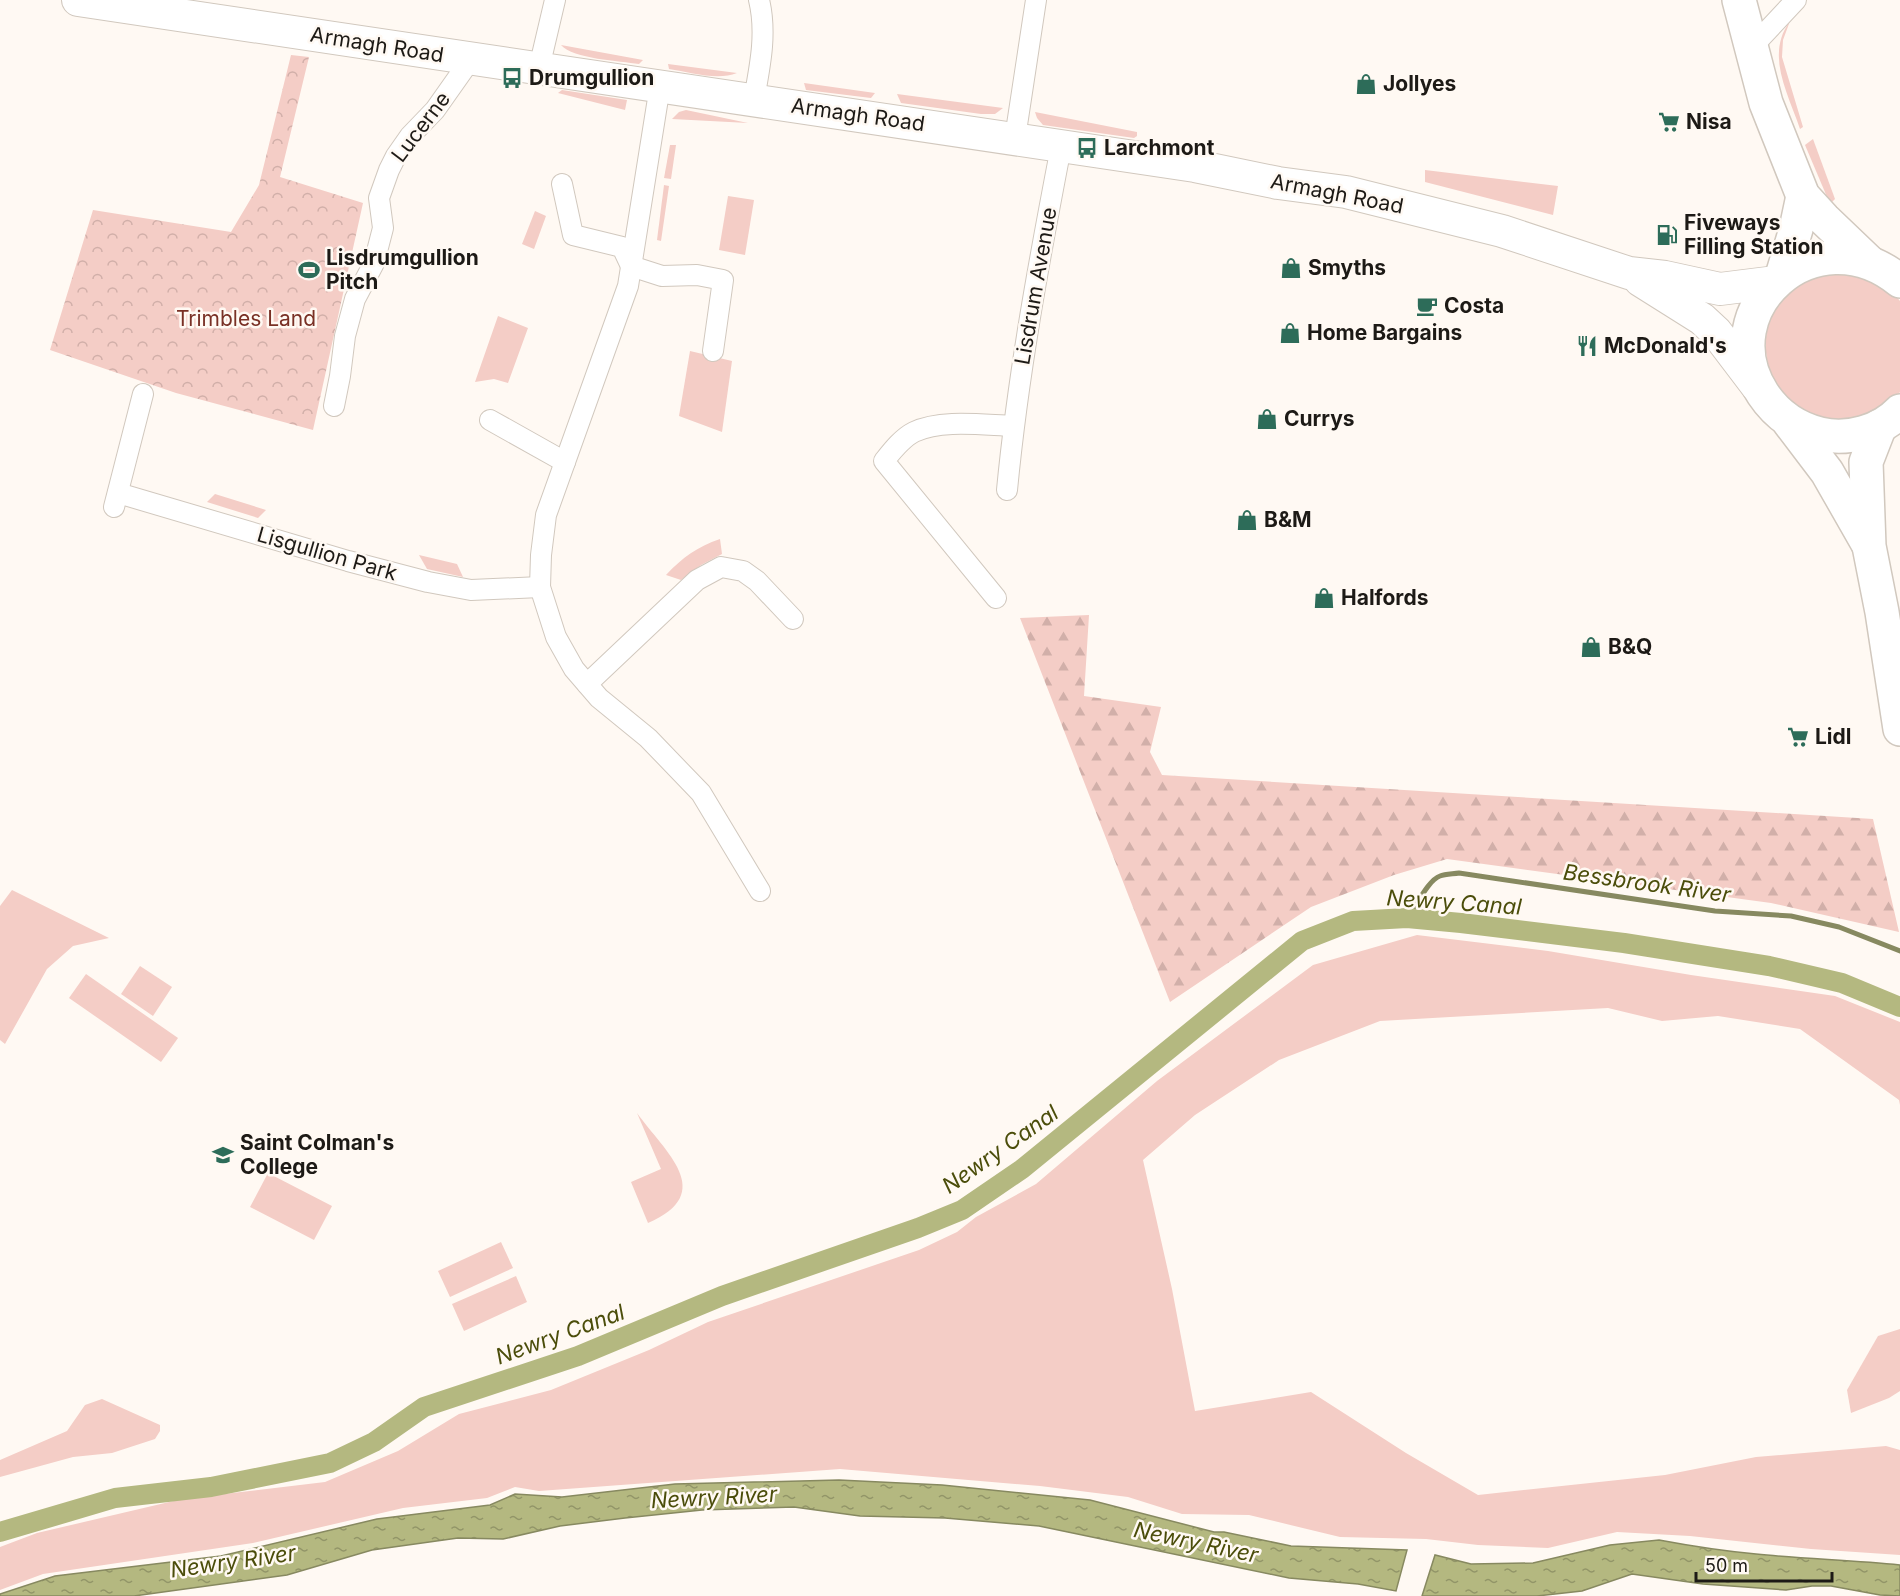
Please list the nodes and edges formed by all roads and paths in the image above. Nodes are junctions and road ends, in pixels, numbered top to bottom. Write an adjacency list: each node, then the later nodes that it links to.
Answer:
1 (78, 0): 8 (main road, Armagh Road)
2 (555, 0): 9 (street)
3 (759, 0): 11 (street)
4 (1036, 0): 12 (street)
5 (1739, 0): 7 (highway)
6 (1796, 0): 7 (street)
7 (1751, 48): 15 (highway)
8 (471, 59): 9 (main road, Armagh Road); 23 (street, Lucerne)
9 (539, 68): 10 (main road, Armagh Road)
10 (660, 86): 11 (main road, Armagh Road); 16 (street)
11 (754, 99): 12 (main road, Armagh Road)
12 (1015, 138): 13 (main road, Armagh Road)
13 (1061, 147): 18 (main road, Armagh Road); 27 (street, Lisdrum Avenue)
14 (562, 184): 16 (street)
15 (1803, 196): 17 (highway); 19 (highway)
16 (631, 266): 20 (street); 28 (street)
17 (1889, 271): 19 (highway)
18 (1629, 273): 19 (main road, Armagh Road); 21 (main road, Armagh Road)
19 (1779, 279): 21 (highway)
20 (713, 351)
21 (1757, 386): 26 (highway)
22 (143, 394): 31 (street, Lisgullion Park)
23 (334, 406)
24 (1890, 418): 26 (highway); 30 (highway)
25 (490, 420): 28 (street)
26 (1788, 421): 30 (highway)
27 (1013, 426): 29 (street, Lisdrum Avenue); 32 (street)
28 (565, 462): 31 (street)
29 (1007, 490)
30 (1869, 546): 35 (highway)
31 (540, 587): 34 (street)
32 (996, 598)
33 (793, 619): 34 (street)
34 (587, 684): 36 (street)
35 (1900, 729)
36 (760, 891)

